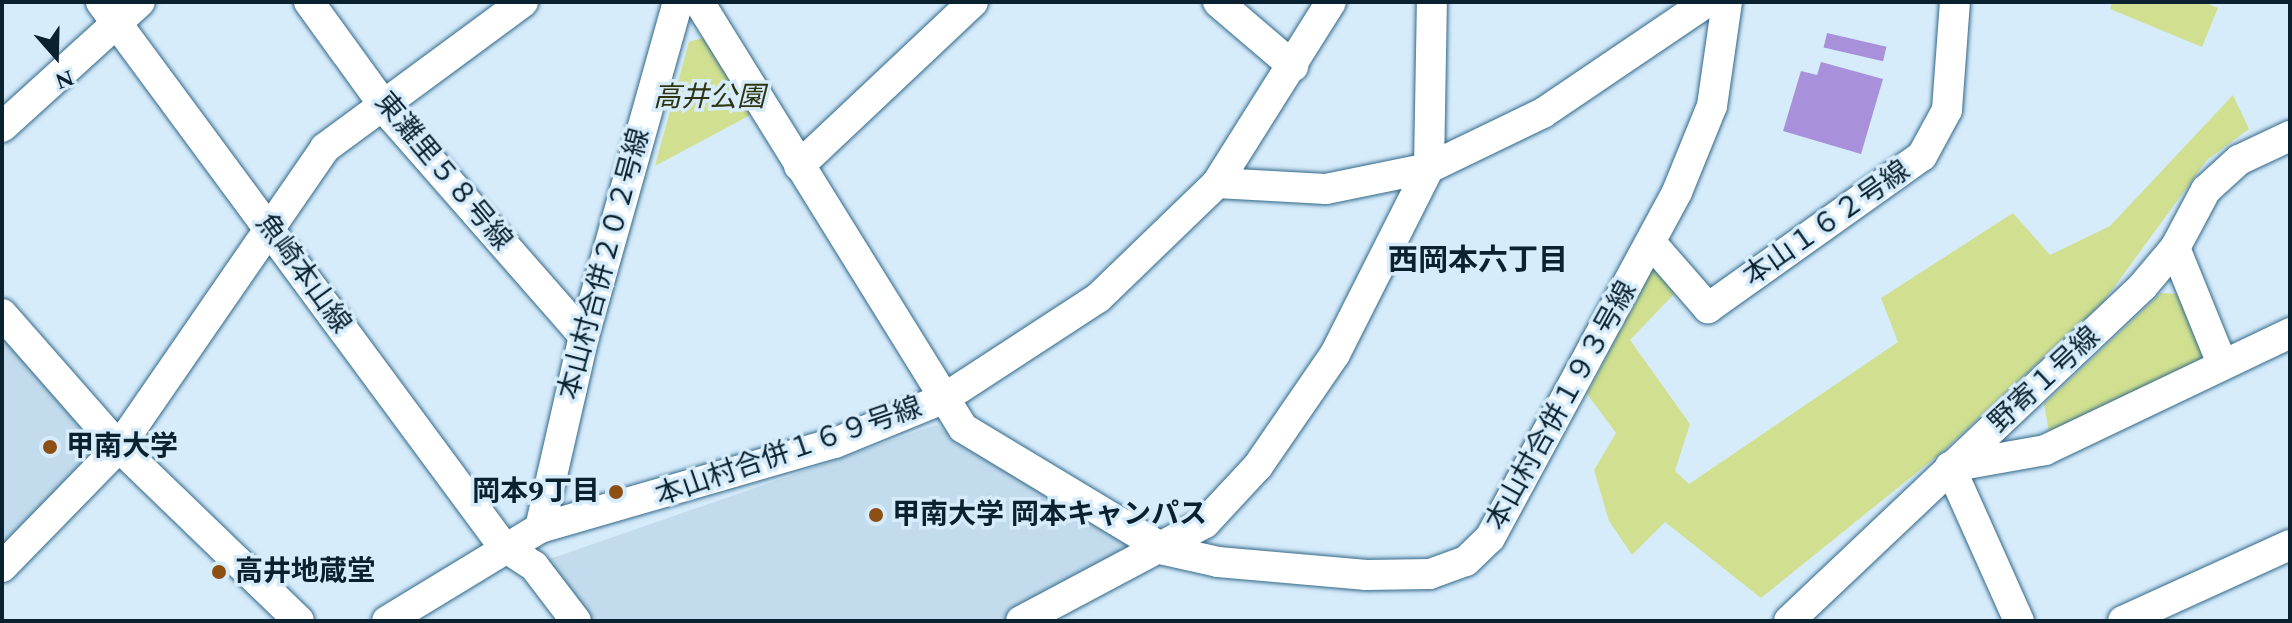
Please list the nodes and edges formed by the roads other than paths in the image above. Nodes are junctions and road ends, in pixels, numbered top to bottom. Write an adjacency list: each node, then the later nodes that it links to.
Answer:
1 (140, 2): 13 (street)
2 (309, 2): 15 (street, 東灘里５８号線)
3 (523, 2): 15 (street)
4 (678, 2): 26 (street, 本山村合併２０２号線)
5 (699, 2): 18 (street, 本山村合併１９３号線)
6 (973, 2): 18 (street)
7 (1218, 2): 14 (street)
8 (1331, 2): 14 (street, 本山村合併１６９号線)
9 (1432, 2): 19 (street)
10 (1707, 2): 19 (street)
11 (1727, 2): 22 (street, 本山村合併１９３号線)
12 (1955, 2): 22 (street, 本山１６２号線)
13 (108, 11): 16 (street); 21 (street, 魚崎本山線)
14 (1293, 66): 20 (street, 本山村合併１６９号線)
15 (382, 100): 21 (street); 26 (street, 東灘里５８号線)
16 (2, 127)
17 (2290, 136): 23 (street, 野寄１号線)
18 (799, 166): 28 (street, 本山村合併１９３号線)
19 (1429, 168): 20 (street); 34 (street)
20 (1217, 183): 28 (street, 本山村合併１６９号線)
21 (268, 226): 29 (street); 33 (street, 魚崎本山線)
22 (1653, 245): 34 (street, 本山村合併１９３号線)
23 (2175, 248): 27 (street); 30 (street, 野寄１号線)
24 (2, 314): 29 (street)
25 (2290, 333): 27 (street)
26 (584, 336): 31 (street, 本山村合併２０２号線)
27 (2222, 364): 30 (street)
28 (943, 399): 31 (street, 本山村合併１６９号線); 34 (street, 本山村合併１９３号線)
29 (119, 447): 35 (street); 36 (street)
30 (1950, 467): 40 (street, 野寄１号線); 41 (street)
31 (540, 528): 33 (street, 本山村合併１６９号線)
32 (2290, 545): 42 (street)
33 (503, 546): 37 (street, 本山村合併１６９号線); 38 (street, 魚崎本山線)
34 (1165, 550): 39 (street)
35 (2, 567)
36 (299, 621)
37 (387, 621)
38 (576, 621)
39 (1021, 621)
40 (1789, 621)
41 (2019, 621)
42 (2123, 621)

